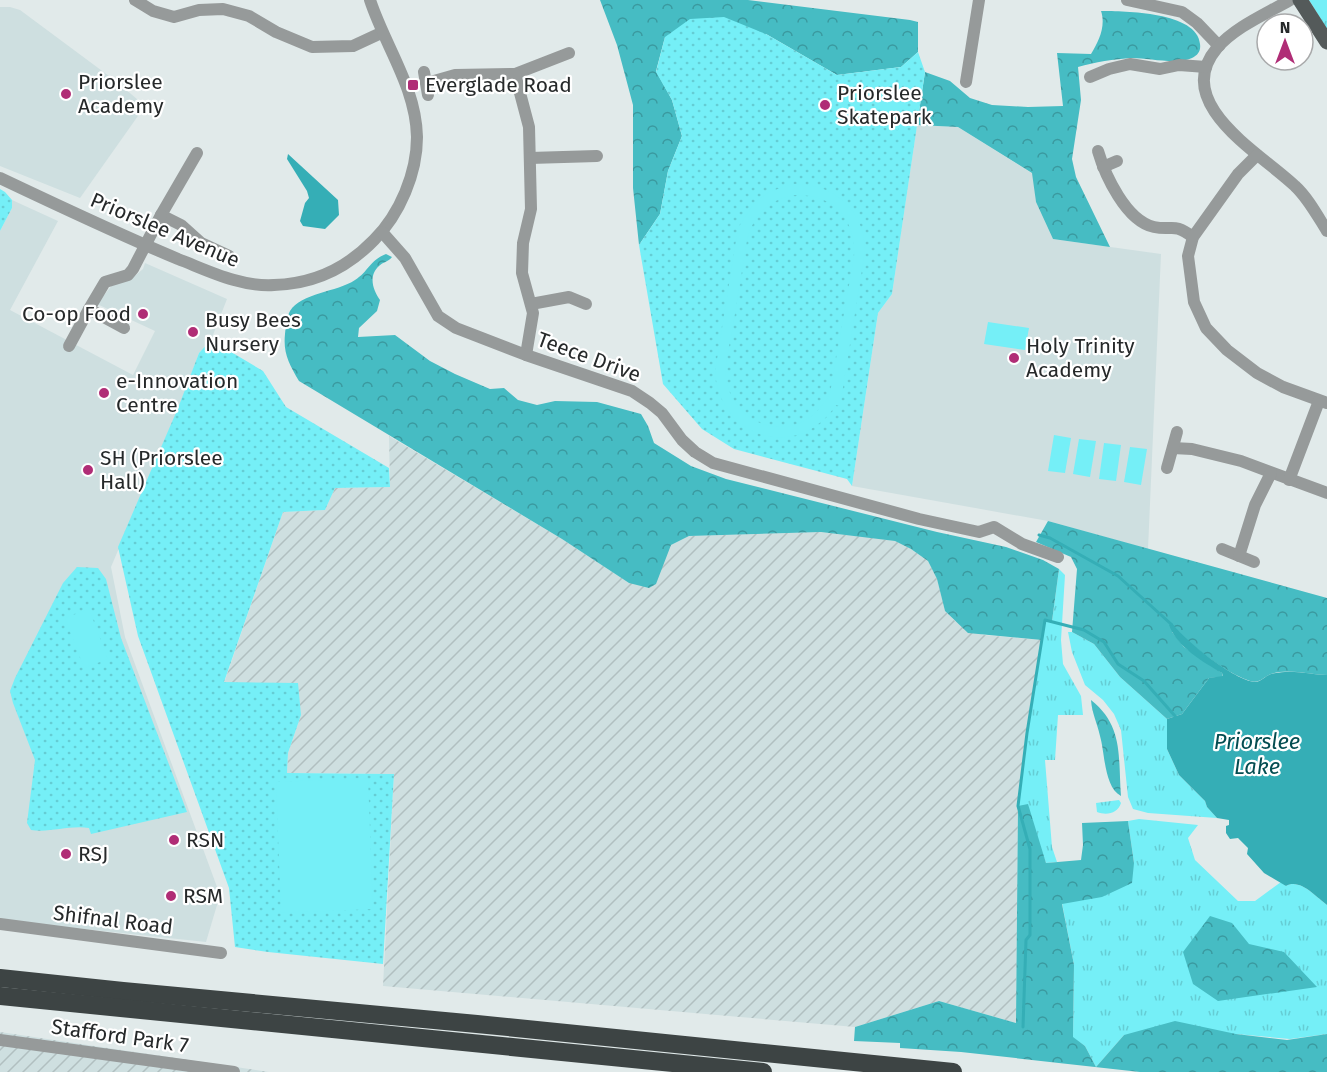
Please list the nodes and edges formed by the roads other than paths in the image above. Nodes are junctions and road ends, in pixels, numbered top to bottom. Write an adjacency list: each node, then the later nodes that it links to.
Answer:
1 (135, 0): 7 (street)
2 (370, 0): 7 (street, Priorslee Avenue)
3 (979, 0): 14 (street)
4 (1127, 0): 9 (street)
5 (1290, 0): 9 (street)
6 (1300, 0): 8 (main road)
7 (381, 33): 26 (street, Priorslee Avenue)
8 (1327, 42)
9 (1219, 46): 11 (street)
10 (569, 53): 12 (street)
11 (1206, 67): 13 (street); 18 (street)
12 (515, 74): 15 (street); 20 (street)
13 (1090, 78)
14 (966, 82)
15 (426, 84)
16 (1098, 151): 22 (street)
17 (197, 153): 24 (street)
18 (1257, 155): 25 (street); 27 (street)
19 (597, 156): 20 (street)
20 (530, 158): 30 (street)
21 (1117, 161): 22 (street)
22 (1103, 167): 27 (street)
23 (0, 178): 28 (street, Priorslee Avenue)
24 (161, 215): 28 (street); 29 (street)
25 (1327, 231)
26 (382, 232): 28 (street, Priorslee Avenue); 35 (street, Teece Drive)
27 (1193, 237): 36 (street)
28 (145, 245): 32 (street)
29 (229, 256)
30 (531, 304): 31 (street); 35 (street)
31 (586, 304)
32 (89, 309): 33 (street); 34 (street)
33 (124, 328)
34 (69, 346)
35 (525, 355): 45 (street, Teece Drive)
36 (1323, 402): 41 (street)
37 (1177, 432): 38 (street)
38 (1173, 448): 39 (street); 40 (street)
39 (1167, 468)
40 (1270, 473): 41 (street); 44 (street)
41 (1289, 480): 42 (street)
42 (1327, 493)
43 (1222, 549): 44 (street)
44 (1239, 556): 46 (street)
45 (1058, 557)
46 (1254, 562)
47 (0, 924): 48 (street, Shifnal Road)
48 (221, 953)
49 (0, 978): 54 (highway)
50 (0, 996): 53 (highway)
51 (0, 1040): 52 (street, Stafford Park 7)
52 (234, 1072)
53 (763, 1072)
54 (953, 1072)

